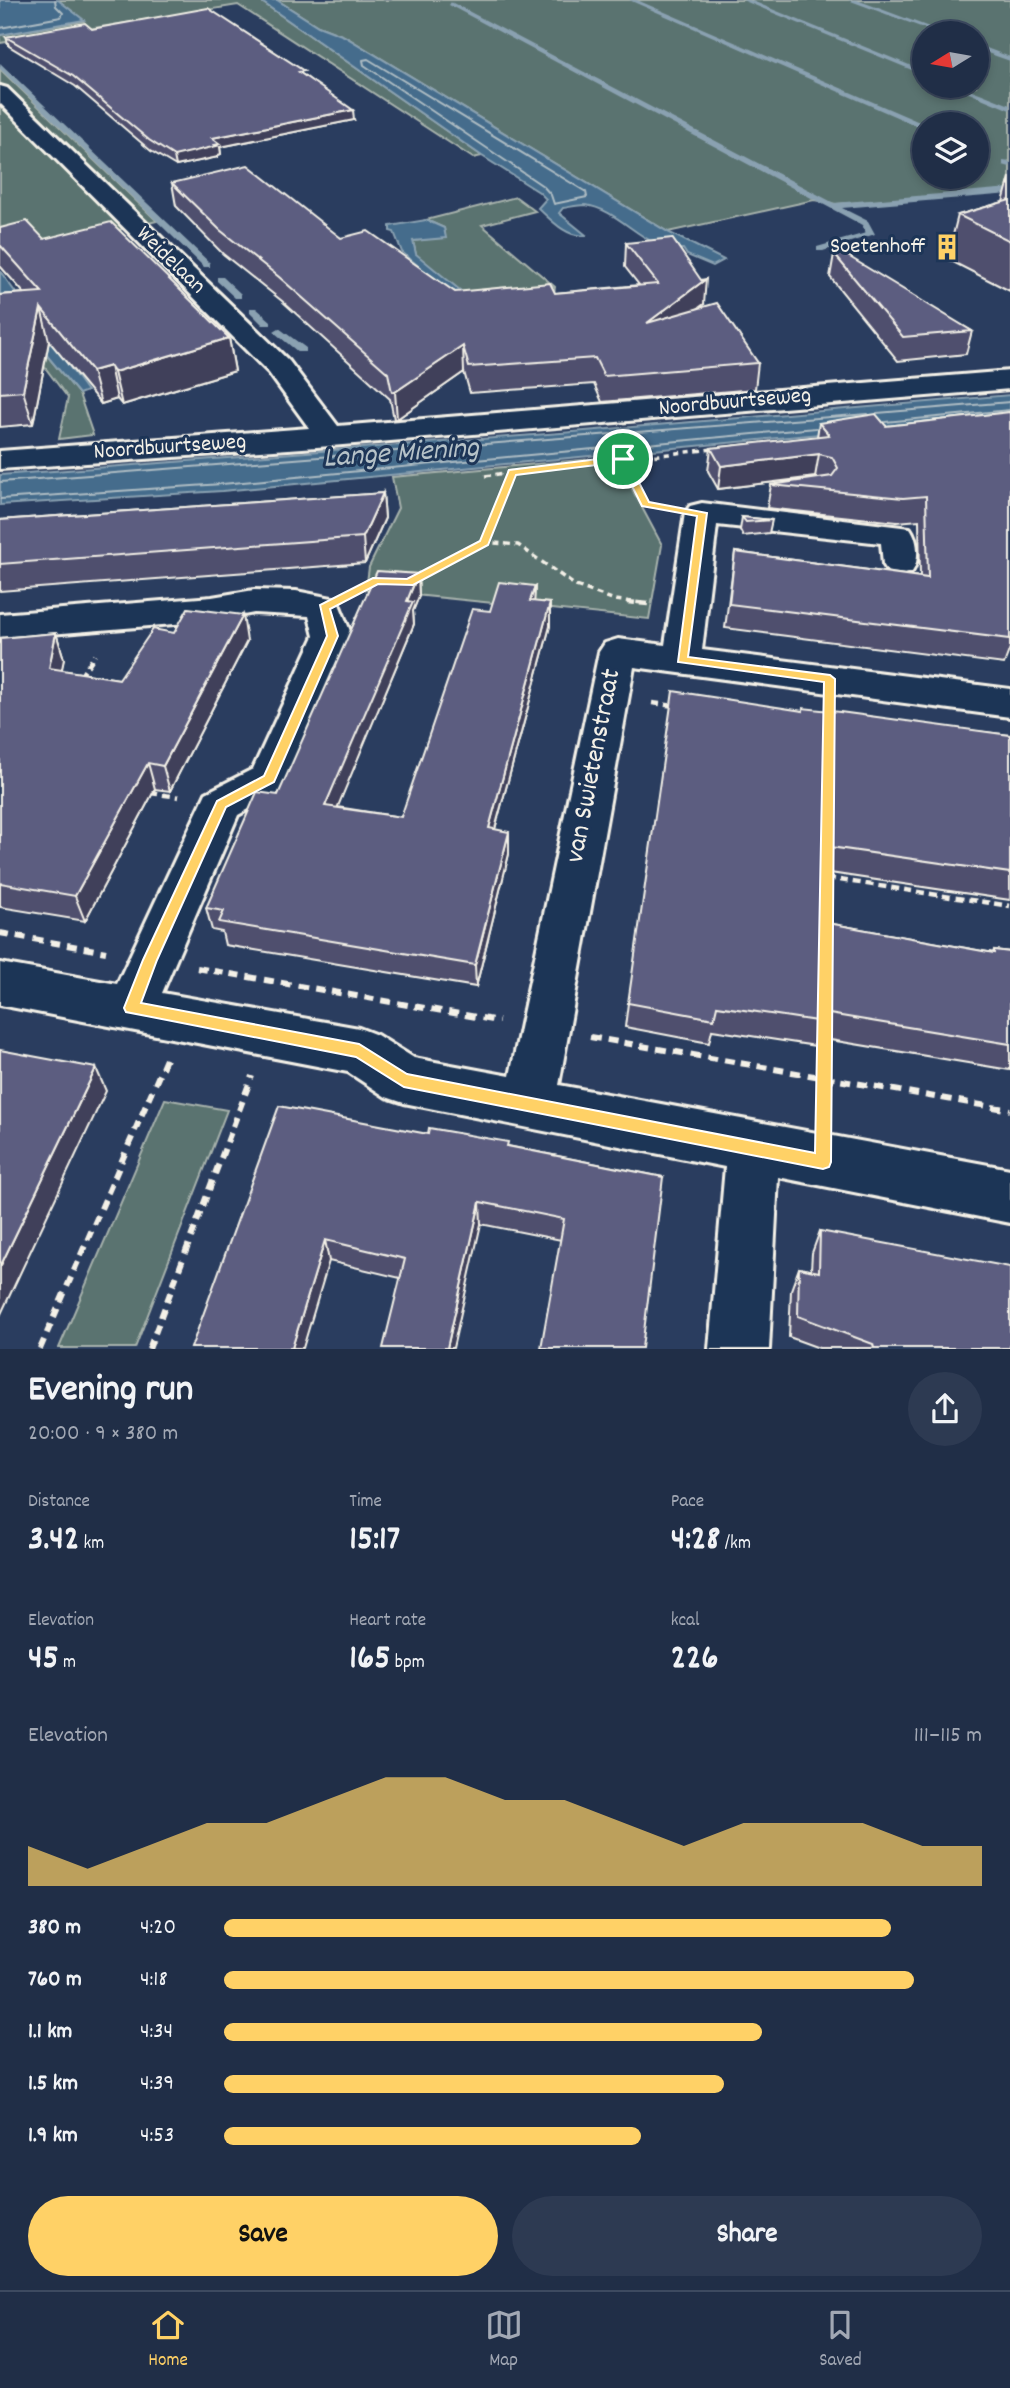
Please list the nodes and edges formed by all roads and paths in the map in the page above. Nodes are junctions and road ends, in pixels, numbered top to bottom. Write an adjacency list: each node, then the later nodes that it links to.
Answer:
1 (0, 92): 3 (street, Weidelaan)
2 (1010, 380): 3 (street, Noordbuurtseweg)
3 (331, 437): 6 (street, Noordbuurtseweg)
4 (716, 449): 5 (path)
5 (623, 459): 7 (path); 10 (path)
6 (0, 460)
7 (512, 472): 8 (path); 11 (path)
8 (485, 476)
9 (790, 493): 10 (street)
10 (702, 513): 12 (street); 16 (street)
11 (484, 542): 14 (path); 16 (path)
12 (900, 564)
13 (387, 581): 15 (path)
14 (409, 582)
15 (324, 607): 17 (street); 25 (street)
16 (690, 611): 19 (street)
17 (120, 617): 18 (street); 20 (path)
18 (0, 626)
19 (682, 660): 21 (street, van Swietenstraat); 22 (street, van Swietenstraat)
20 (76, 684)
21 (609, 697): 23 (path); 35 (street, van Swietenstraat)
22 (1010, 703)
23 (678, 706)
24 (143, 792): 25 (path)
25 (222, 804): 31 (street)
26 (827, 864): 27 (path)
27 (827, 878): 28 (path); 29 (path)
28 (1010, 906)
29 (826, 931)
30 (0, 984): 31 (street)
31 (132, 1008): 32 (street)
32 (186, 1018): 34 (street); 39 (path)
33 (825, 1024): 37 (path)
34 (269, 1033): 35 (street); 40 (path)
35 (530, 1104): 36 (street)
36 (753, 1149): 37 (street); 41 (street)
37 (823, 1162): 38 (street)
38 (1010, 1196)
39 (40, 1349)
40 (149, 1349)
41 (739, 1349)

